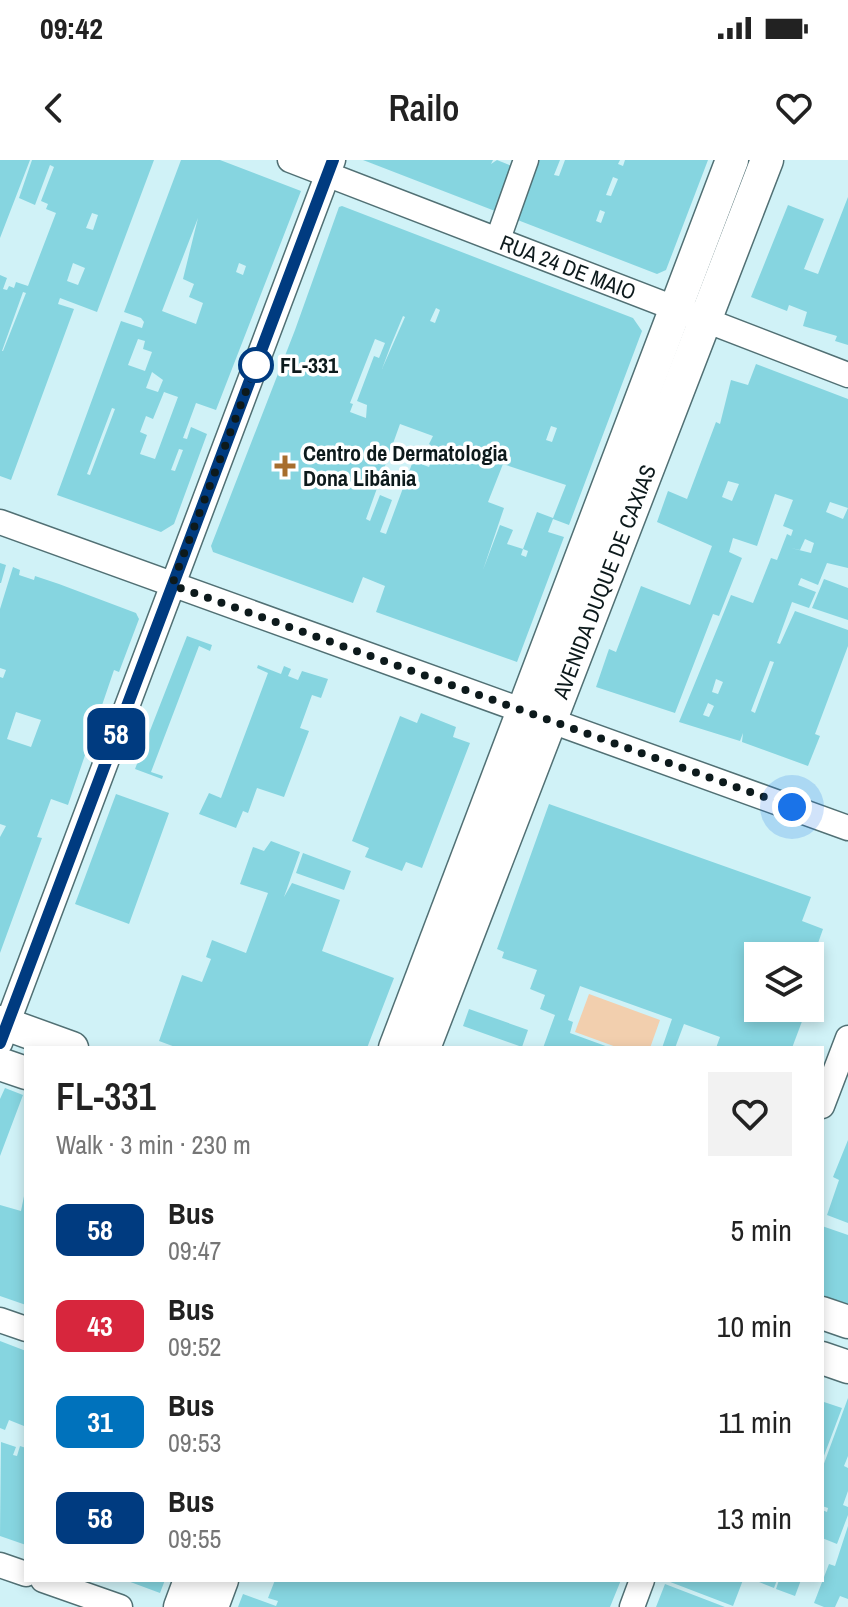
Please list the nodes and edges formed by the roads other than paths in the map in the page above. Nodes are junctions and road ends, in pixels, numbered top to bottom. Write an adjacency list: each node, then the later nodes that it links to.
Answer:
1 (290, 160): 5 (street, RUA 24 DE MAIO)
2 (526, 160): 6 (street)
3 (732, 160): 7 (main road, AVENIDA DUQUE DE CAXIAS)
4 (767, 160): 8 (main road, AVENIDA DUQUE DE CAXIAS)
5 (330, 167): 6 (street, RUA 24 DE MAIO); 11 (street)
6 (498, 239): 7 (street, RUA 24 DE MAIO)
7 (675, 309): 8 (street, RUA 24 DE MAIO); 12 (main road, AVENIDA DUQUE DE CAXIAS)
8 (706, 321): 9 (street, RUA 24 DE MAIO); 13 (main road, AVENIDA DUQUE DE CAXIAS)
9 (848, 375)
10 (0, 522): 11 (street)
11 (172, 585): 12 (street); 15 (street)
12 (523, 709): 13 (street); 18 (main road, AVENIDA DUQUE DE CAXIAS)
13 (553, 720): 14 (street); 19 (main road, AVENIDA DUQUE DE CAXIAS)
14 (848, 828)
15 (2, 1030): 17 (main road)
16 (848, 1038): 22 (street)
17 (64, 1046)
18 (396, 1046)
19 (425, 1046)
20 (0, 1064): 21 (main road)
21 (24, 1072)
22 (824, 1101)
23 (824, 1314): 25 (main road)
24 (0, 1320): 26 (street)
25 (848, 1322)
26 (24, 1328)
27 (824, 1359): 28 (main road)
28 (848, 1367)
29 (0, 1565): 30 (street)
30 (24, 1573)
31 (49, 1582): 35 (street)
32 (189, 1582): 36 (main road)
33 (221, 1582): 37 (main road)
34 (641, 1582): 38 (street)
35 (120, 1607)
36 (180, 1607)
37 (212, 1607)
38 (632, 1607)

